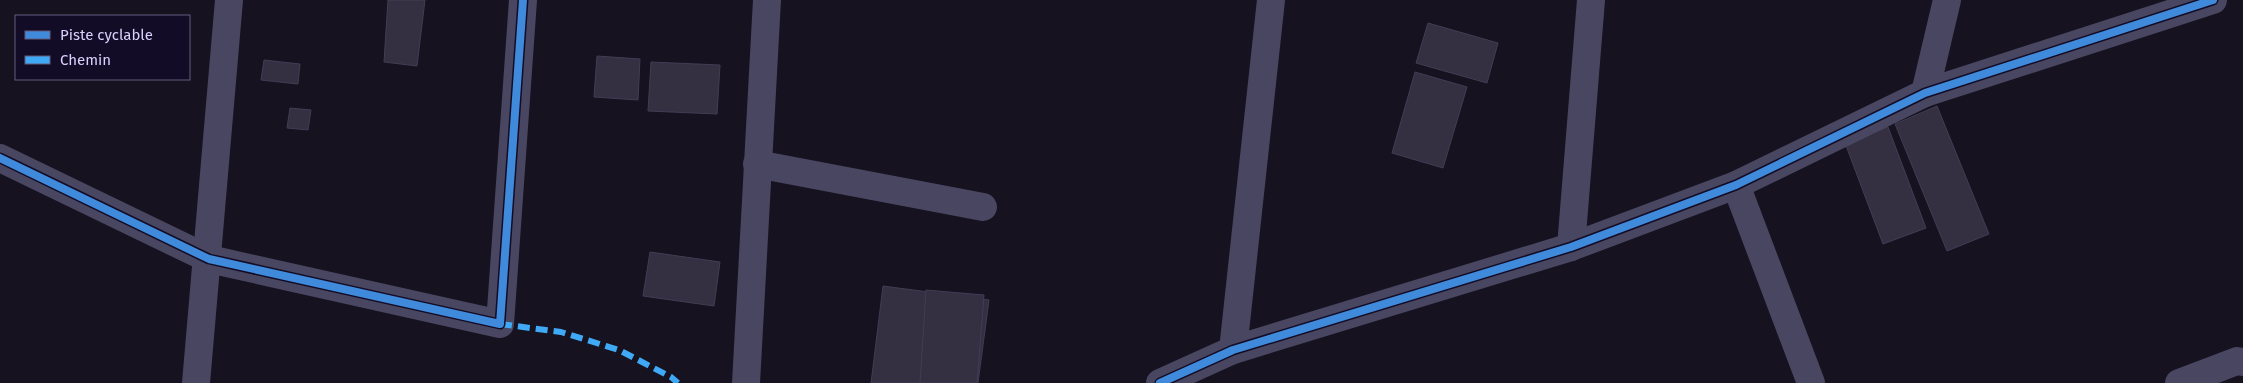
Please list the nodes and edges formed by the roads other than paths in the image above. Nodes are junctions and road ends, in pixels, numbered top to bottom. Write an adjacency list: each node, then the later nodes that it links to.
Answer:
1 (229, 0): 14 (street)
2 (522, 0): 14 (street)
3 (767, 0): 10 (street)
4 (1271, 0): 15 (street)
5 (1591, 0): 13 (street)
6 (1947, 0): 8 (street)
7 (2213, 0): 8 (street)
8 (1925, 93): 11 (street)
9 (0, 158): 14 (street)
10 (757, 164): 12 (street); 18 (street)
11 (1736, 185): 13 (street); 20 (street)
12 (983, 207)
13 (1571, 246): 15 (street)
14 (208, 259): 17 (street)
15 (1233, 350): 19 (street)
16 (2243, 362): 21 (street)
17 (196, 383)
18 (746, 383)
19 (1160, 383)
20 (1810, 383)
21 (2179, 383)

